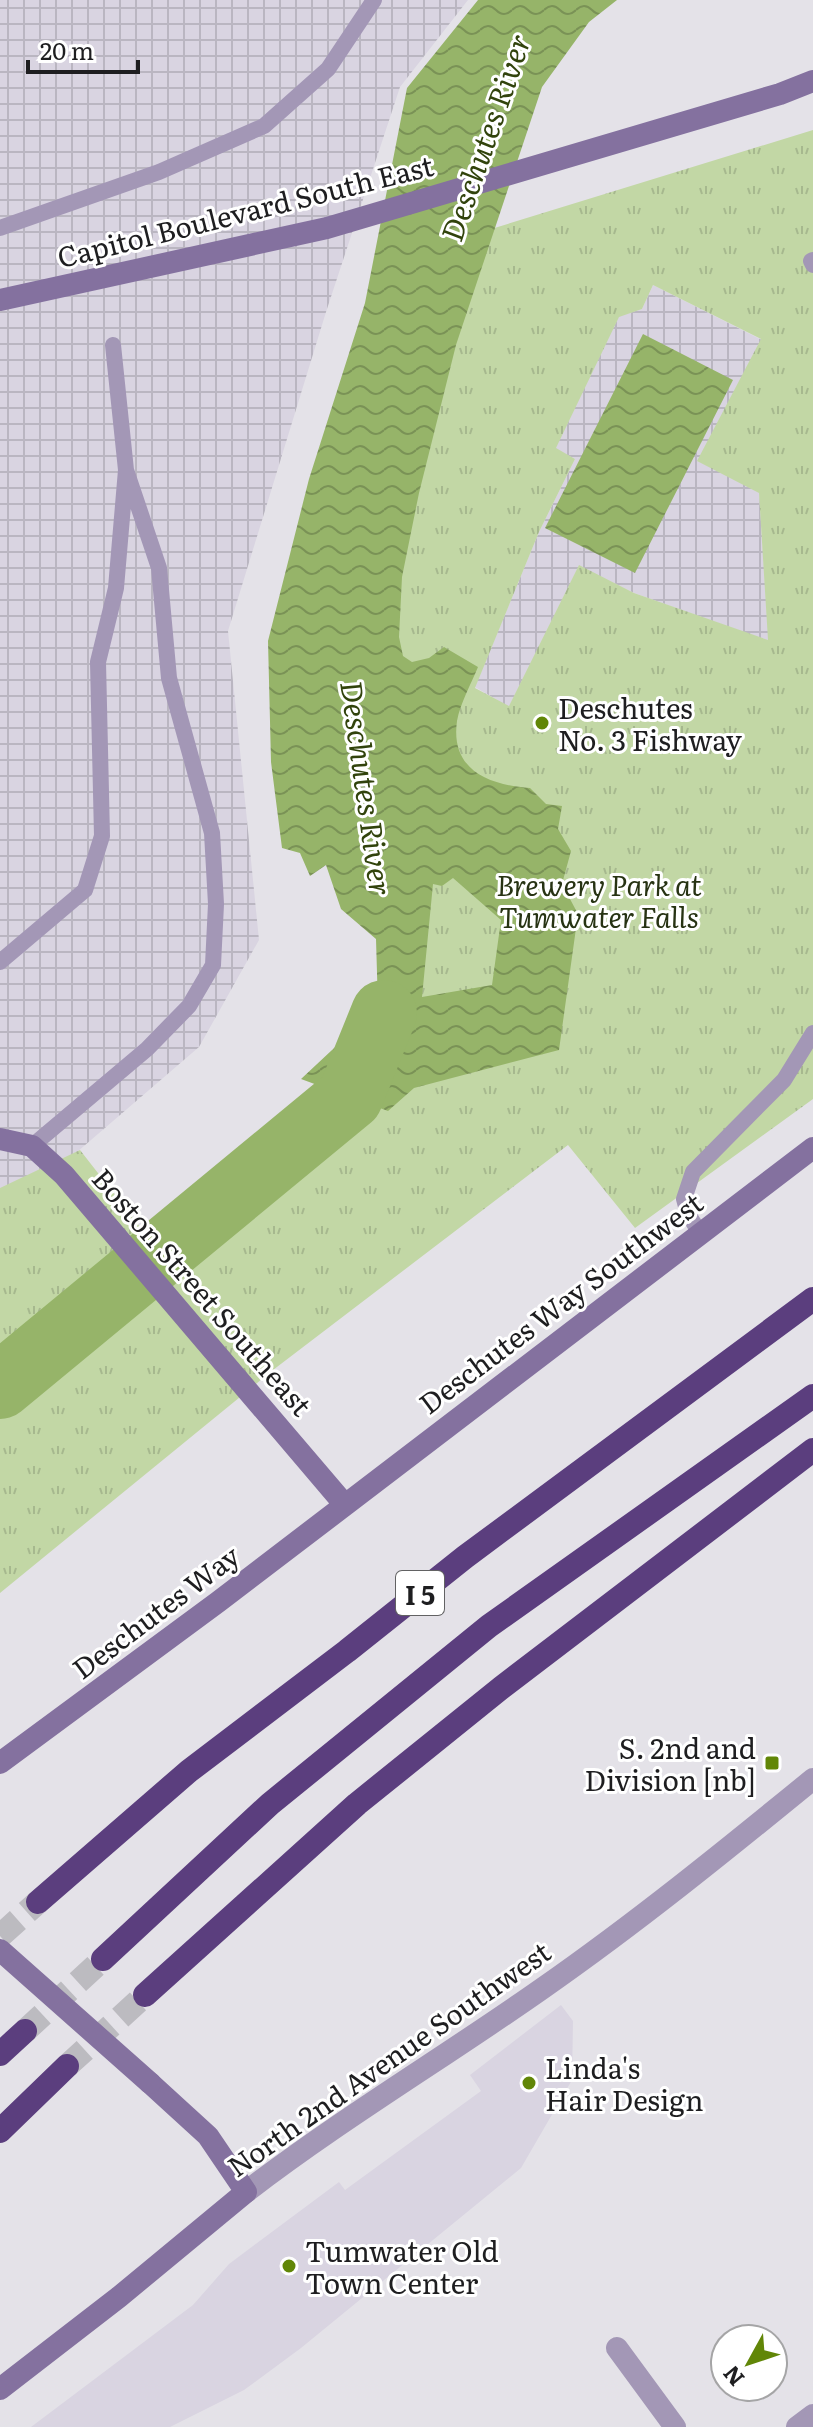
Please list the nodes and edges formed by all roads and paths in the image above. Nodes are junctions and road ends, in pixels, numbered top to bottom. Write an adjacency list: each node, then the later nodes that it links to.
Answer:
1 (374, 0): 3 (lane)
2 (813, 81): 4 (main road, Capitol Boulevard South East)
3 (0, 228)
4 (0, 300)
5 (113, 345): 6 (lane)
6 (126, 470): 7 (lane); 10 (lane)
7 (0, 962)
8 (813, 1033): 12 (lane)
9 (0, 1139): 10 (main road, Boston Street Southeast)
10 (32, 1146): 16 (main road, Boston Street Southeast)
11 (813, 1148): 12 (main road, Deschutes Way Southwest)
12 (700, 1233): 16 (main road, Deschutes Way Southwest)
13 (813, 1299): 19 (highway, I 5)
14 (813, 1396): 21 (highway, I 5)
15 (813, 1450): 22 (highway)
16 (345, 1505): 17 (main road, Deschutes Way)
17 (0, 1763)
18 (813, 1779): 27 (street, North 2nd Avenue Southwest)
19 (38, 1902)
20 (0, 1950): 27 (main road, bridge)
21 (103, 1959)
22 (145, 1995)
23 (25, 2031): 24 (highway)
24 (0, 2054)
25 (67, 2066): 26 (highway)
26 (0, 2131)
27 (246, 2192): 29 (main road, North 2nd Avenue Southwest)
28 (617, 2348): 31 (street)
29 (0, 2389)
30 (813, 2415): 32 (street)
31 (675, 2427)
32 (797, 2427)

